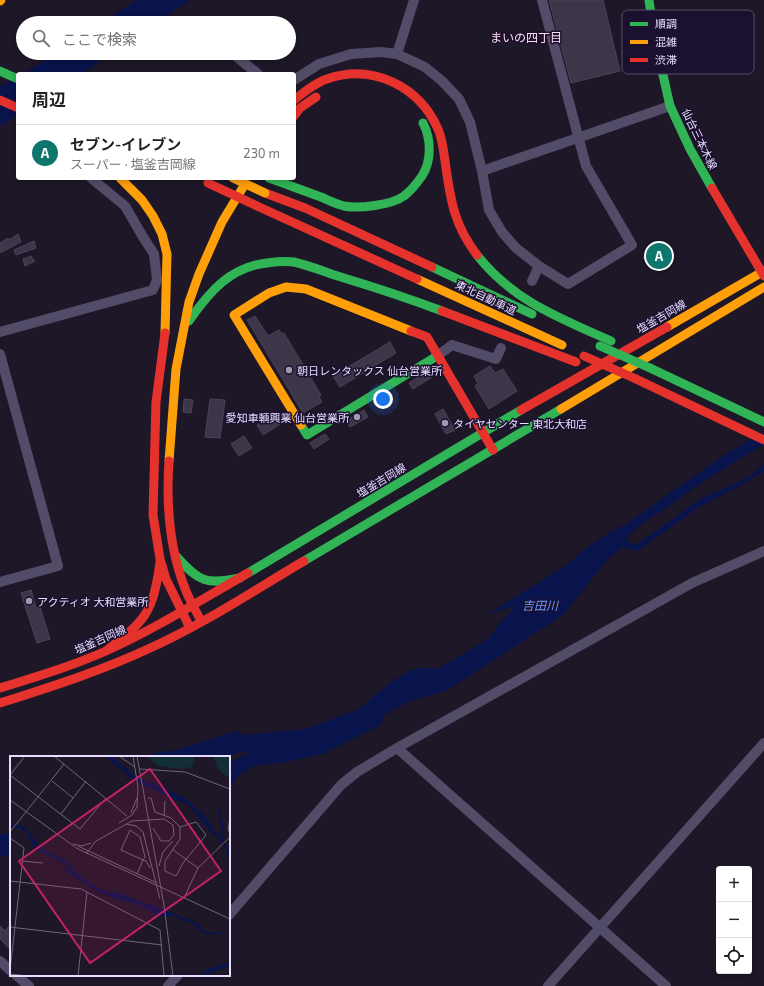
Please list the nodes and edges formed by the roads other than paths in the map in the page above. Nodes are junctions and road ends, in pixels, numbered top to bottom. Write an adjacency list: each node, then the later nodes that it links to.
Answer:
1 (414, 0): 5 (street)
2 (542, 0): 19 (street)
3 (649, 0): 4 (main road, 仙台三本木線)
4 (650, 10)
5 (397, 54): 11 (street); 20 (street)
6 (241, 60): 8 (street)
7 (0, 71): 10 (main road)
8 (256, 72)
9 (663, 74): 15 (main road, 仙台三本木線)
10 (16, 78)
11 (296, 79)
12 (322, 93): 17 (main road)
13 (296, 98): 43 (main road)
14 (0, 100): 16 (main road)
15 (670, 106): 19 (street); 31 (main road, 仙台三本木線)
16 (16, 107)
17 (296, 113)
18 (418, 115): 27 (main road)
19 (578, 137): 20 (street); 30 (street)
20 (482, 171): 30 (street)
21 (94, 180): 38 (street)
22 (122, 180): 36 (main road)
23 (201, 180): 42 (main road, 東北自動車道, bridge)
24 (235, 180): 28 (main road)
25 (237, 180): 43 (main road, 東北自動車道, bridge)
26 (247, 180): 37 (main road)
27 (275, 180)
28 (224, 199)
29 (216, 212): 32 (main road)
30 (539, 266): 33 (street)
31 (763, 273): 45 (main road, 塩釜吉岡線)
32 (188, 278)
33 (532, 281)
34 (764, 287): 47 (main road)
35 (175, 307): 36 (main road)
36 (166, 328): 50 (main road)
37 (183, 330): 42 (main road); 49 (main road)
38 (0, 332)
39 (501, 348): 41 (street)
40 (0, 354): 52 (street)
41 (437, 356): 41 (main road); 45 (main road)
42 (632, 381): 46 (main road, 東北自動車道)
43 (736, 408): 44 (main road, 東北自動車道)
44 (764, 422)
45 (482, 433): 47 (main road); 51 (main road, 塩釜吉岡線)
46 (764, 440)
47 (493, 450): 55 (main road)
48 (764, 551): 61 (street)
49 (174, 554): 51 (main road); 53 (main road)
50 (160, 559): 54 (main road); 57 (main road)
51 (240, 578): 53 (main road, 塩釜吉岡線)
52 (0, 582)
53 (194, 606): 54 (main road, 塩釜吉岡線); 55 (main road)
54 (182, 612): 56 (main road); 57 (main road, 塩釜吉岡線)
55 (201, 621): 56 (main road)
56 (190, 628): 59 (main road)
57 (106, 651): 58 (main road, 塩釜吉岡線)
58 (0, 688)
59 (0, 702)
60 (764, 743): 63 (street)
61 (397, 748): 62 (street); 63 (street)
62 (230, 914)
63 (599, 928): 70 (street); 71 (street)
64 (0, 961): 65 (street)
65 (10, 970)
66 (17, 976): 68 (street)
67 (177, 976): 69 (street)
68 (29, 986)
69 (168, 986)
70 (548, 986)
71 (666, 986)

